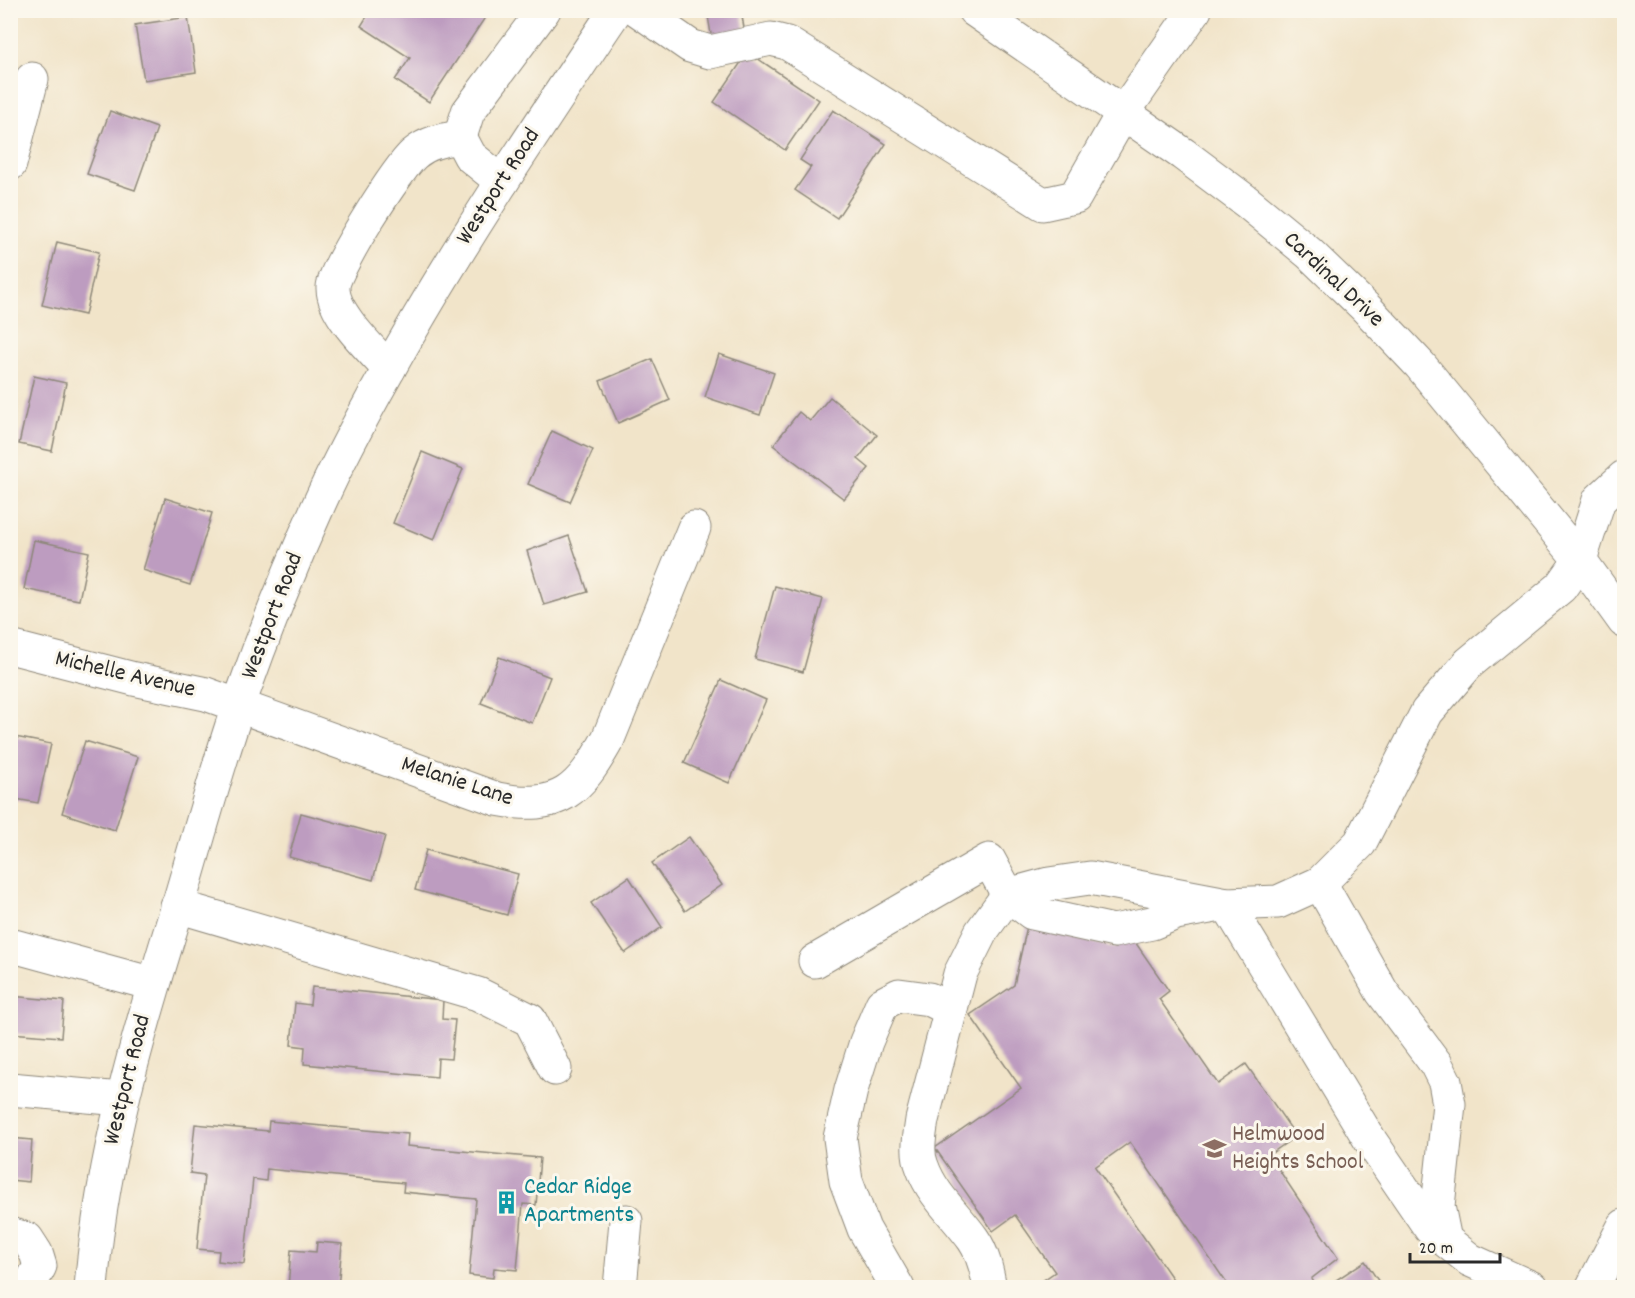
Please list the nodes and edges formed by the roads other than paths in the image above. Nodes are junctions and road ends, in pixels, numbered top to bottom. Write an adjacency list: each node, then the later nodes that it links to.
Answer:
1 (544, 10): 8 (street)
2 (616, 10): 10 (street, Westport Road)
3 (638, 10): 7 (street)
4 (974, 10): 7 (street, Cardinal Drive)
5 (1195, 10): 7 (street)
6 (32, 79): 9 (street)
7 (1123, 113): 14 (street, Cardinal Drive)
8 (460, 137): 10 (street); 11 (street)
9 (10, 164)
10 (502, 182): 11 (street, Westport Road)
11 (389, 369): 17 (street, Westport Road)
12 (1624, 477): 14 (street)
13 (694, 528): 17 (street, Melanie Lane)
14 (1580, 560): 15 (street, Cardinal Drive); 18 (street)
15 (1624, 621)
16 (10, 647): 17 (street, Michelle Avenue)
17 (239, 704): 21 (street, Westport Road)
18 (1320, 883): 20 (street); 32 (street)
19 (1008, 895): 20 (street); 20 (street); 23 (street); 25 (street)
20 (1227, 904): 32 (street)
21 (177, 906): 24 (street, Westport Road); 26 (street)
22 (10, 945): 24 (street)
23 (815, 961)
24 (153, 984): 28 (street, Westport Road)
25 (951, 1010): 36 (street); 37 (street)
26 (555, 1070)
27 (10, 1089): 28 (street)
28 (121, 1099): 34 (street, Westport Road)
29 (626, 1221): 35 (street)
30 (1624, 1226): 39 (street)
31 (10, 1234): 33 (street)
32 (1445, 1240): 38 (street)
33 (32, 1277): 34 (street)
34 (92, 1279)
35 (620, 1287)
36 (898, 1287)
37 (990, 1287)
38 (1532, 1287)
39 (1592, 1287)

